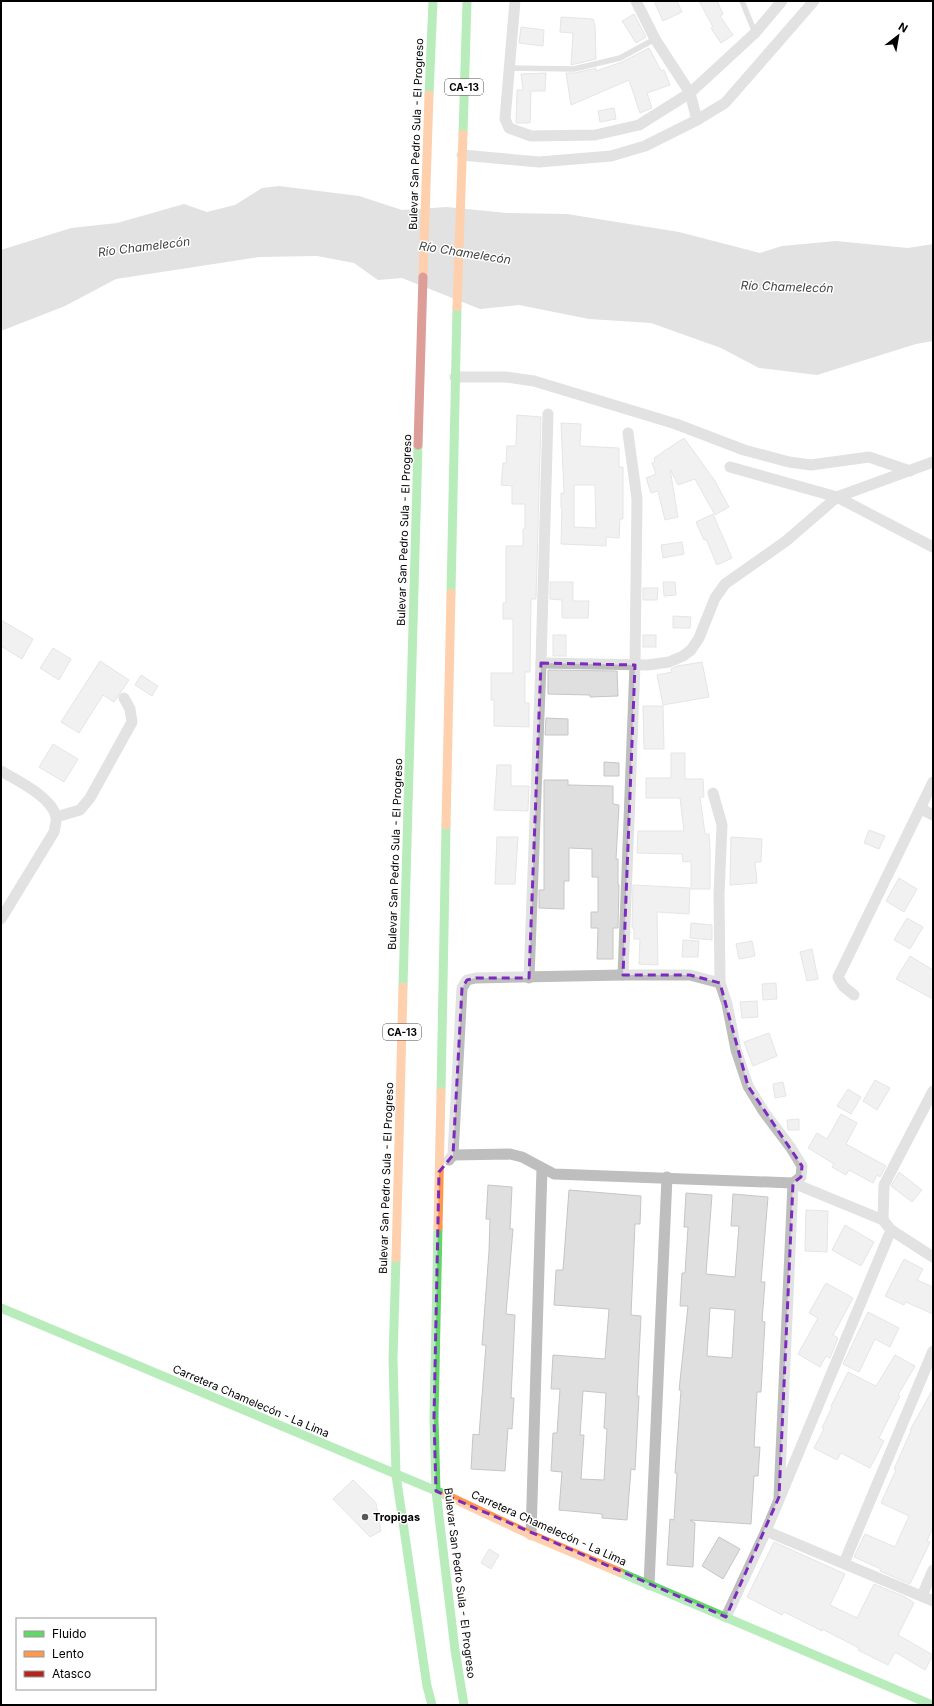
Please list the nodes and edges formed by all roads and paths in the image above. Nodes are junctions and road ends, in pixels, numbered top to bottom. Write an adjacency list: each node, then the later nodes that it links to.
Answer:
1 (433, 1): 47 (main road, Bulevar San Pedro Sula - El Progreso / CA-13)
2 (467, 1): 13 (main road, Bulevar San Pedro Sula - El Progreso / CA-13)
3 (514, 1): 10 (street)
4 (636, 1): 9 (street)
5 (742, 1): 8 (lane)
6 (782, 1): 8 (street)
7 (814, 1): 12 (street)
8 (754, 33): 11 (street)
9 (655, 39): 10 (lane); 11 (street)
10 (508, 68): 11 (street)
11 (690, 93): 12 (street)
12 (698, 120): 13 (street)
13 (462, 155): 14 (main road, Bulevar San Pedro Sula - El Progreso / CA-13)
14 (455, 377): 19 (street); 39 (main road, Bulevar San Pedro Sula - El Progreso / CA-13)
15 (548, 414): 22 (street)
16 (628, 433): 23 (street)
17 (933, 462): 19 (street)
18 (730, 467): 20 (street)
19 (910, 471): 20 (street)
20 (837, 497): 21 (street); 23 (street)
21 (933, 548)
22 (541, 663): 23 (street); 33 (street)
23 (635, 665): 32 (street)
24 (124, 698): 30 (street)
25 (1, 771): 30 (street)
26 (933, 782): 28 (street)
27 (713, 793): 34 (street)
28 (921, 809): 29 (street); 35 (street)
29 (933, 815)
30 (56, 817): 31 (street)
31 (1, 919)
32 (623, 975): 33 (street); 34 (street)
33 (529, 978): 37 (street)
34 (720, 983): 41 (street)
35 (854, 995)
36 (933, 1091): 42 (street)
37 (453, 1154): 38 (street); 39 (street)
38 (542, 1168): 40 (street); 51 (street)
39 (438, 1172): 48 (main road, Bulevar San Pedro Sula - El Progreso / CA-13)
40 (667, 1177): 41 (street); 54 (street)
41 (793, 1183): 42 (street); 49 (street)
42 (883, 1220): 43 (street)
43 (891, 1230): 44 (street); 49 (street)
44 (933, 1257)
45 (1, 1308): 47 (main road, Carretera Chamelecón - La Lima)
46 (933, 1351): 52 (street)
47 (396, 1475): 48 (main road, Carretera Chamelecón - La Lima); 58 (main road, Bulevar San Pedro Sula - El Progreso / CA-13)
48 (436, 1491): 51 (main road, Carretera Chamelecón - La Lima); 59 (main road, Bulevar San Pedro Sula - El Progreso / CA-13)
49 (779, 1497): 50 (street)
50 (766, 1531): 52 (street); 57 (street)
51 (531, 1535): 54 (main road, Carretera Chamelecón - La Lima)
52 (844, 1563): 55 (street)
53 (933, 1570): 55 (street)
54 (649, 1585): 57 (main road, Carretera Chamelecón - La Lima)
55 (922, 1596): 56 (street)
56 (933, 1601)
57 (726, 1617): 60 (main road, Carretera Chamelecón - La Lima)
58 (432, 1705)
59 (464, 1705)
60 (932, 1705)

